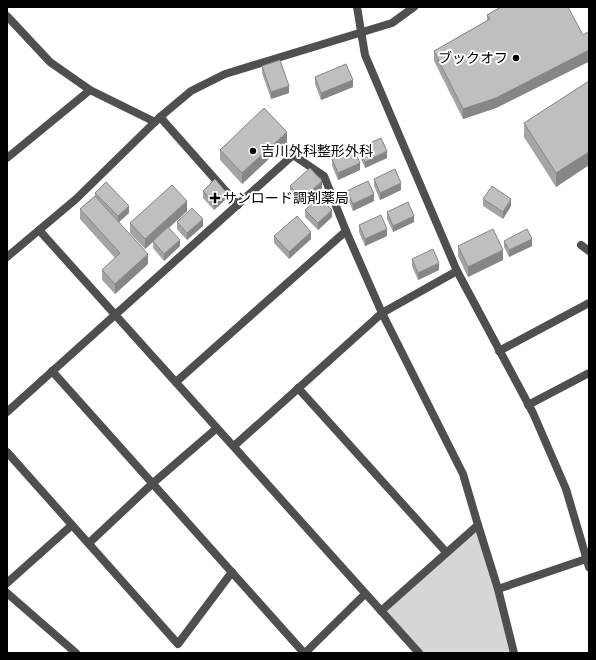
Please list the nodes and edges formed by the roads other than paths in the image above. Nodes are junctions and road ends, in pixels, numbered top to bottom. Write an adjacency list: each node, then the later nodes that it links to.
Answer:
1 (357, 7): 4 (street)
2 (414, 7): 4 (street)
3 (7, 16): 5 (street)
4 (361, 32): 6 (street); 14 (street)
5 (90, 90): 6 (street); 7 (street)
6 (158, 119): 8 (street); 9 (street)
7 (7, 158)
8 (238, 205): 10 (street); 17 (street)
9 (39, 230): 13 (street); 17 (street)
10 (346, 231): 16 (street); 21 (street)
11 (581, 245): 12 (street)
12 (589, 251)
13 (7, 257)
14 (457, 271): 16 (street); 18 (street)
15 (589, 303): 18 (street)
16 (382, 313): 22 (street); 30 (street)
17 (114, 315): 19 (street); 21 (street)
18 (499, 351): 23 (street)
19 (52, 371): 24 (street); 28 (street)
20 (589, 373): 23 (street)
21 (176, 382): 25 (street)
22 (298, 388): 26 (street); 32 (street)
23 (528, 405): 33 (street)
24 (7, 412)
25 (217, 428): 26 (street); 28 (street)
26 (234, 446): 38 (street)
27 (7, 452): 29 (street)
28 (153, 483): 31 (street); 34 (street)
29 (72, 525): 31 (street); 35 (street)
30 (478, 526): 32 (street); 36 (street)
31 (89, 543): 34 (street)
32 (446, 552): 39 (street)
33 (588, 562): 36 (street)
34 (232, 572): 41 (street)
35 (7, 584)
36 (498, 589): 43 (street)
37 (7, 593): 40 (street)
38 (365, 594): 39 (street); 41 (street)
39 (381, 611): 42 (street)
40 (76, 653)
41 (304, 653)
42 (419, 653)
43 (514, 653)

